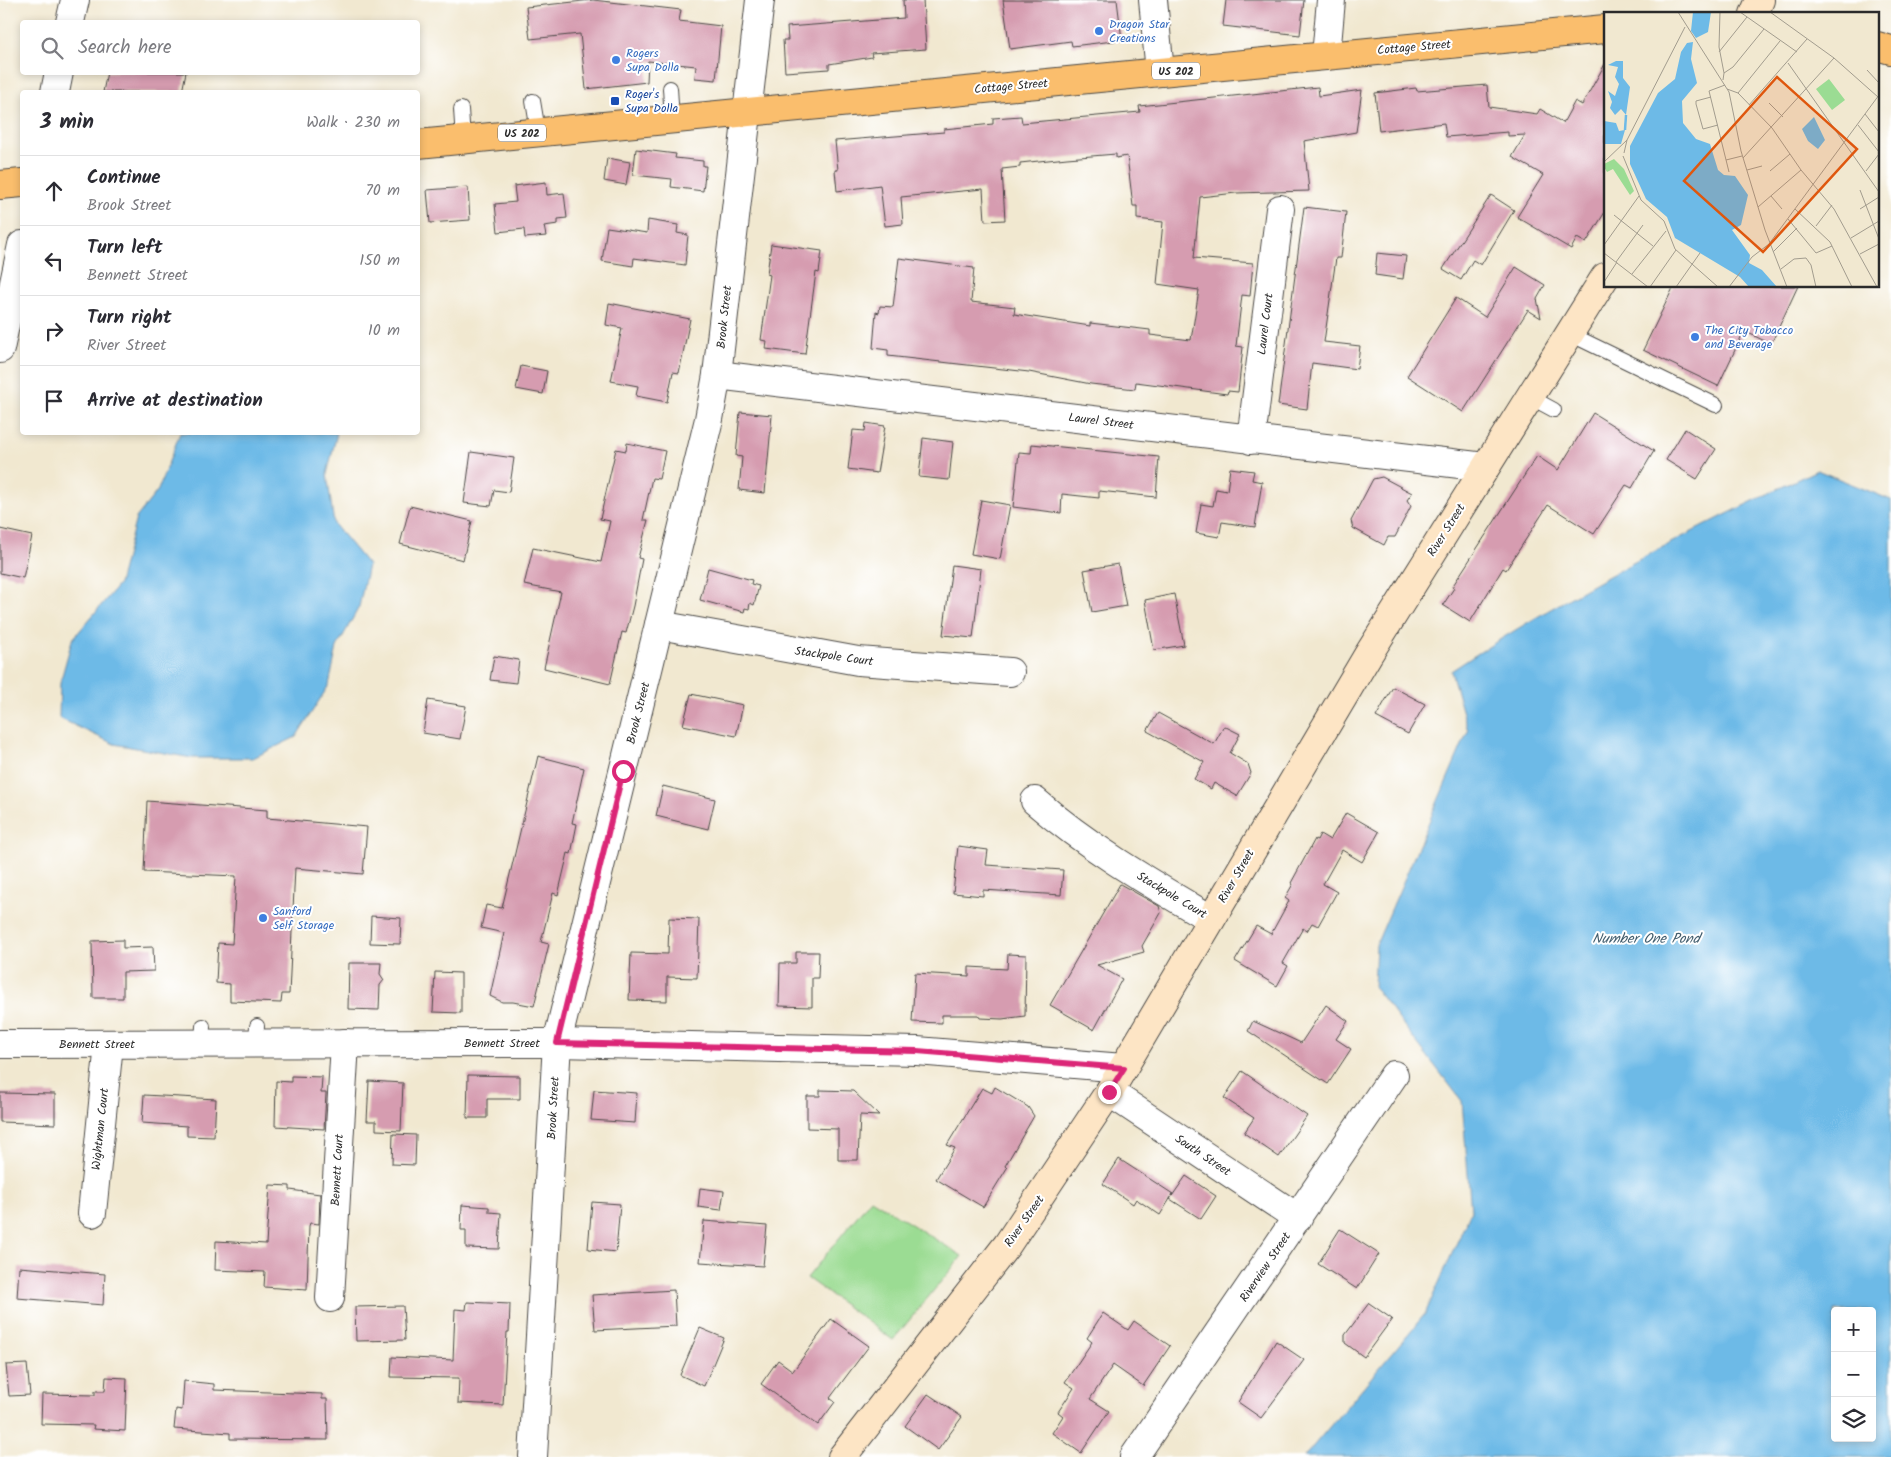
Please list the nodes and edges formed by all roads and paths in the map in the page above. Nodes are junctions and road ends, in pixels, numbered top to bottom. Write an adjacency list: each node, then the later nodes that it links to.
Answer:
1 (75, 0): 7 (street)
2 (760, 0): 16 (street, Brook Street)
3 (1153, 0): 10 (street)
4 (1332, 0): 9 (street)
5 (1760, 0): 6 (street)
6 (1755, 12)
7 (70, 20)
8 (1604, 29): 9 (highway, Cottage Street / US 202)
9 (1326, 56): 10 (highway, Cottage Street / US 202)
10 (1160, 72): 16 (highway, Cottage Street / US 202)
11 (58, 75): 13 (street)
12 (670, 88): 17 (lane)
13 (55, 90)
14 (533, 102): 18 (lane)
15 (461, 110): 19 (lane)
16 (746, 111): 17 (highway, Cottage Street / US 202); 28 (street, Brook Street)
17 (672, 119): 18 (highway, Cottage Street / US 202)
18 (538, 131): 19 (highway, Cottage Street / US 202)
19 (463, 139): 20 (highway, Cottage Street / US 202)
20 (420, 144)
21 (20, 183): 22 (highway)
22 (0, 185)
23 (1280, 209): 32 (street, Laurel Court)
24 (20, 255): 27 (street)
25 (1604, 280): 26 (street, River Street)
26 (1570, 334): 29 (street, River Street); 30 (lane)
27 (0, 350)
28 (717, 375): 32 (street, Laurel Street); 34 (street, Brook Street)
29 (1530, 397): 31 (lane); 33 (street, River Street)
30 (1716, 405)
31 (1554, 410)
32 (1251, 440): 33 (street, Laurel Street)
33 (1485, 467): 37 (street, River Street)
34 (659, 626): 35 (street, Stackpole Court); 39 (street, Brook Street)
35 (1010, 672)
36 (1035, 801): 37 (street, Stackpole Court)
37 (1212, 919): 42 (street, River Street)
38 (345, 1043): 39 (street, Bennett Street); 41 (street, Bennett Street); 47 (street, Bennett Court)
39 (557, 1043): 42 (street, Bennett Street); 48 (street, Brook Street)
40 (0, 1044): 41 (street, Bennett Street)
41 (109, 1044): 45 (street, Wightman Court)
42 (1124, 1068): 44 (street, River Street)
43 (1394, 1075): 46 (street, Riverview Street)
44 (1109, 1092): 46 (street, South Street); 49 (street, River Street)
45 (92, 1213)
46 (1298, 1218): 50 (street, Riverview Street)
47 (330, 1298)
48 (533, 1457)
49 (842, 1457)
50 (1134, 1457)

